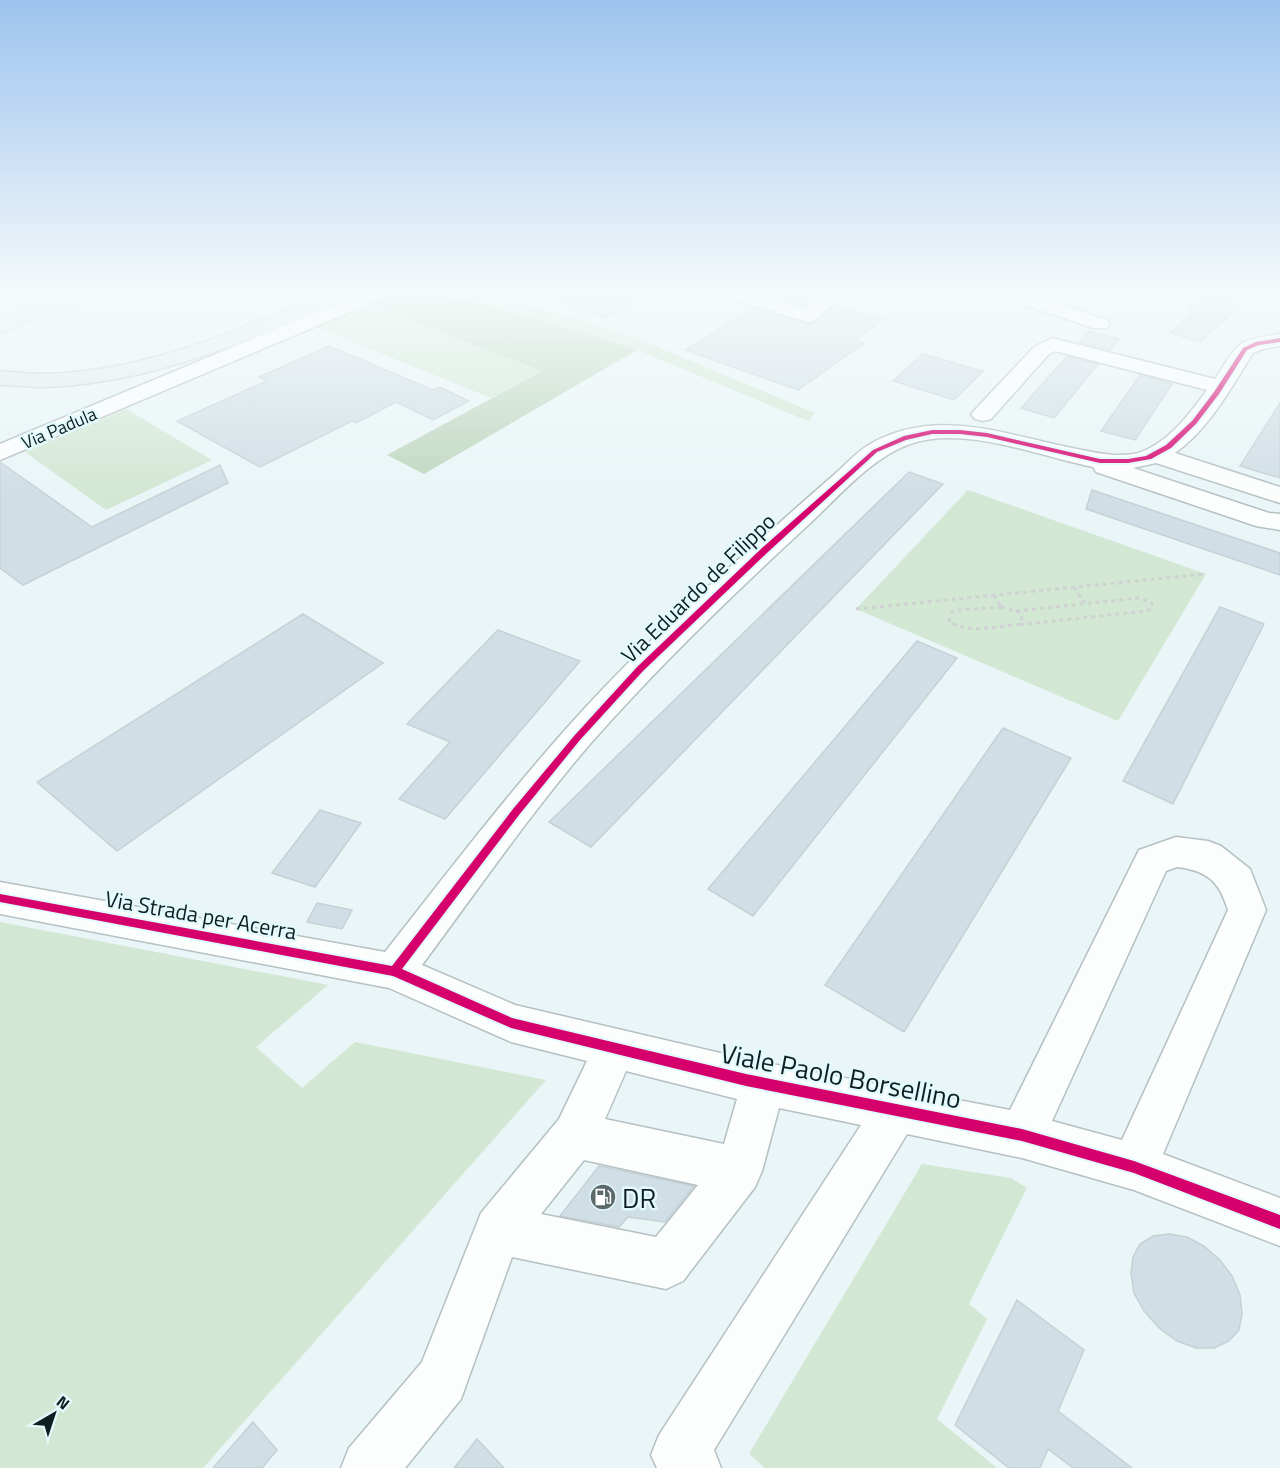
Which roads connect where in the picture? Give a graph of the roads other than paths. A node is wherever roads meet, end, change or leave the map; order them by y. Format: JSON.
{"nodes":[{"id":1,"x":143,"y":360,"type":"edge"},
{"id":2,"x":162,"y":360,"type":"edge"},
{"id":3,"x":221,"y":360,"type":"edge"},
{"id":4,"x":1033,"y":360,"type":"edge"},
{"id":5,"x":1113,"y":360,"type":"edge"},
{"id":6,"x":1238,"y":360,"type":"edge"},
{"id":7,"x":0,"y":367,"type":"edge"},
{"id":8,"x":0,"y":378,"type":"edge"},
{"id":9,"x":1220,"y":387,"type":"junction"},
{"id":10,"x":983,"y":414,"type":"dead end"},
{"id":11,"x":0,"y":453,"type":"edge"},
{"id":12,"x":1078,"y":458,"type":"junction"},
{"id":13,"x":1144,"y":458,"type":"junction"},
{"id":14,"x":1280,"y":495,"type":"edge"},
{"id":15,"x":1280,"y":522,"type":"edge"},
{"id":16,"x":0,"y":898,"type":"edge"},
{"id":17,"x":394,"y":971,"type":"junction"},
{"id":18,"x":614,"y":1050,"type":"junction"},
{"id":19,"x":764,"y":1083,"type":"junction"},
{"id":20,"x":897,"y":1109,"type":"junction"},
{"id":21,"x":575,"y":1135,"type":"junction"},
{"id":22,"x":1022,"y":1135,"type":"junction"},
{"id":23,"x":1134,"y":1167,"type":"junction"},
{"id":24,"x":739,"y":1171,"type":"junction"},
{"id":25,"x":1280,"y":1222,"type":"edge"},
{"id":26,"x":498,"y":1230,"type":"junction"},
{"id":27,"x":369,"y":1468,"type":"edge"},
{"id":28,"x":693,"y":1468,"type":"edge"}],
"edges":[{"from":1,"to":7,"type":"main road"},
{"from":2,"to":8,"type":"main road"},
{"from":3,"to":11,"type":"street","name":"Via Padula"},
{"from":4,"to":10,"type":"street"},
{"from":5,"to":9,"type":"street"},
{"from":6,"to":9,"type":"street"},
{"from":9,"to":13,"type":"street"},
{"from":12,"to":13,"type":"street","name":"Via Eduardo de Filippo"},
{"from":12,"to":15,"type":"street"},
{"from":12,"to":17,"type":"street","name":"Via Eduardo de Filippo"},
{"from":13,"to":14,"type":"street","name":"Via Eduardo de Filippo"},
{"from":16,"to":17,"type":"street","name":"Via Strada per Acerra"},
{"from":17,"to":18,"type":"street","name":"Viale Paolo Borsellino"},
{"from":18,"to":19,"type":"street","name":"Viale Paolo Borsellino"},
{"from":18,"to":21,"type":"street"},
{"from":19,"to":20,"type":"street","name":"Viale Paolo Borsellino"},
{"from":19,"to":24,"type":"street"},
{"from":20,"to":22,"type":"street","name":"Viale Paolo Borsellino"},
{"from":20,"to":28,"type":"street"},
{"from":21,"to":24,"type":"street"},
{"from":21,"to":26,"type":"street"},
{"from":22,"to":23,"type":"street","name":"Viale Paolo Borsellino"},
{"from":22,"to":23,"type":"street"},
{"from":23,"to":25,"type":"street","name":"Viale Paolo Borsellino"},
{"from":24,"to":26,"type":"street"},
{"from":26,"to":27,"type":"street"}]}
